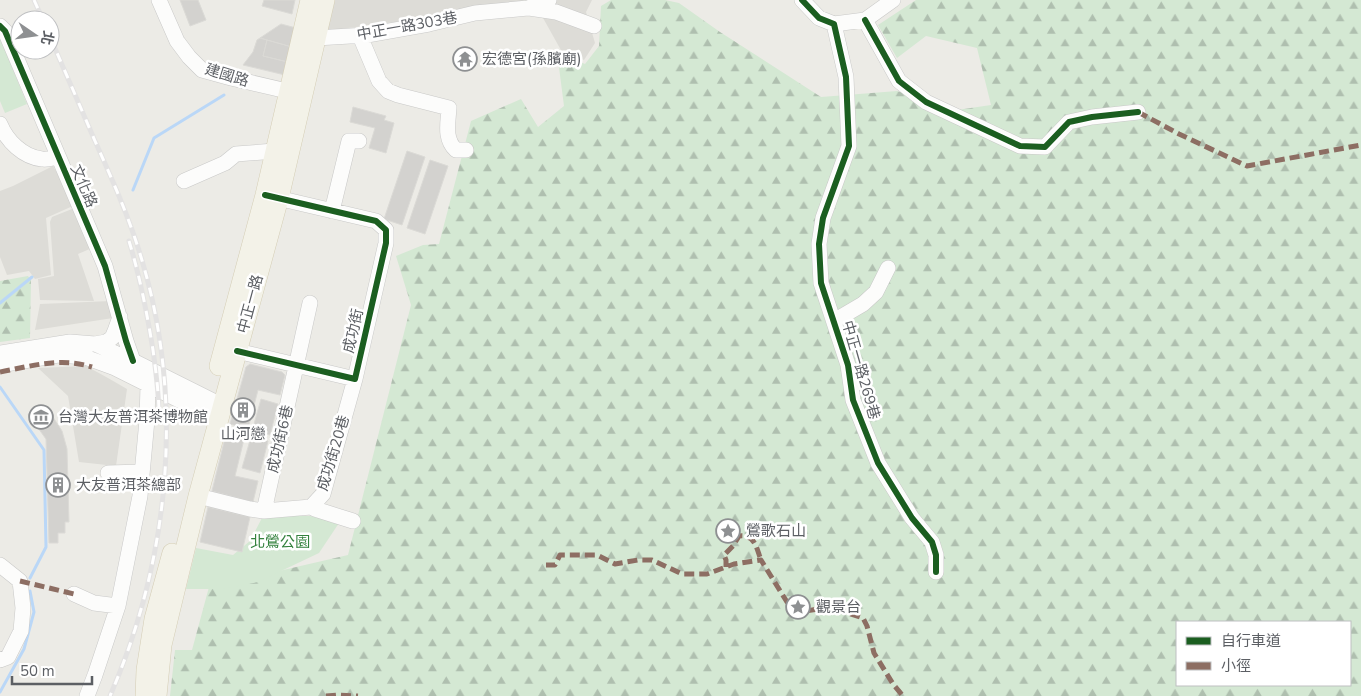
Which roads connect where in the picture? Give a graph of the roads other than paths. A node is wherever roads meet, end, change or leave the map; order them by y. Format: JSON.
{"nodes":[{"id":1,"x":159,"y":0,"type":"edge"},
{"id":2,"x":310,"y":0,"type":"edge"},
{"id":3,"x":325,"y":0,"type":"edge"},
{"id":4,"x":549,"y":0,"type":"edge"},
{"id":5,"x":802,"y":0,"type":"edge"},
{"id":6,"x":893,"y":0,"type":"edge"},
{"id":7,"x":528,"y":8,"type":"junction"},
{"id":8,"x":865,"y":20,"type":"junction"},
{"id":9,"x":834,"y":24,"type":"junction"},
{"id":10,"x":0,"y":26,"type":"edge"},
{"id":11,"x":594,"y":26,"type":"dead end"},
{"id":12,"x":360,"y":36,"type":"junction"},
{"id":13,"x":316,"y":38,"type":"junction"},
{"id":14,"x":296,"y":94,"type":"junction"},
{"id":15,"x":1138,"y":112,"type":"dead end"},
{"id":16,"x":0,"y":124,"type":"edge"},
{"id":17,"x":359,"y":142,"type":"dead end"},
{"id":18,"x":466,"y":150,"type":"dead end"},
{"id":19,"x":275,"y":152,"type":"junction"},
{"id":20,"x":58,"y":157,"type":"junction"},
{"id":21,"x":184,"y":181,"type":"dead end"},
{"id":22,"x":272,"y":196,"type":"junction"},
{"id":23,"x":332,"y":211,"type":"junction"},
{"id":24,"x":888,"y":268,"type":"dead end"},
{"id":25,"x":310,"y":303,"type":"dead end"},
{"id":26,"x":120,"y":317,"type":"junction"},
{"id":27,"x":834,"y":321,"type":"junction"},
{"id":28,"x":95,"y":344,"type":"junction"},
{"id":29,"x":237,"y":351,"type":"junction"},
{"id":30,"x":0,"y":352,"type":"edge"},
{"id":31,"x":133,"y":361,"type":"junction"},
{"id":32,"x":0,"y":365,"type":"edge"},
{"id":33,"x":297,"y":366,"type":"junction"},
{"id":34,"x":354,"y":379,"type":"junction"},
{"id":35,"x":148,"y":385,"type":"junction"},
{"id":36,"x":213,"y":408,"type":"junction"},
{"id":37,"x":142,"y":472,"type":"junction"},
{"id":38,"x":108,"y":473,"type":"dead end"},
{"id":39,"x":198,"y":496,"type":"junction"},
{"id":40,"x":311,"y":507,"type":"junction"},
{"id":41,"x":264,"y":511,"type":"junction"},
{"id":42,"x":353,"y":521,"type":"dead end"},
{"id":43,"x":0,"y":565,"type":"edge"},
{"id":44,"x":936,"y":572,"type":"dead end"},
{"id":45,"x":74,"y":594,"type":"dead end"},
{"id":46,"x":118,"y":606,"type":"junction"},
{"id":47,"x":4,"y":659,"type":"edge"},
{"id":48,"x":0,"y":673,"type":"edge"},
{"id":49,"x":86,"y":696,"type":"edge"},
{"id":50,"x":145,"y":696,"type":"edge"},
{"id":51,"x":157,"y":696,"type":"edge"}],
"edges":[{"from":1,"to":14,"type":"street","name":"建國路"},
{"from":2,"to":14,"type":"main road","name":"中正一路"},
{"from":3,"to":13,"type":"main road","name":"中正一路"},
{"from":4,"to":7,"type":"street","name":"中正一路303巷"},
{"from":5,"to":9,"type":"street"},
{"from":6,"to":8,"type":"street"},
{"from":7,"to":11,"type":"street","name":"中正一路303巷"},
{"from":7,"to":12,"type":"street","name":"中正一路303巷"},
{"from":8,"to":9,"type":"street"},
{"from":8,"to":15,"type":"street"},
{"from":9,"to":27,"type":"street","name":"中正一路269巷"},
{"from":10,"to":20,"type":"street","name":"文化路"},
{"from":12,"to":13,"type":"street","name":"中正一路303巷"},
{"from":12,"to":18,"type":"street"},
{"from":13,"to":14,"type":"main road","name":"中正一路"},
{"from":14,"to":19,"type":"main road","name":"中正一路"},
{"from":14,"to":22,"type":"main road","name":"中正一路"},
{"from":16,"to":20,"type":"street"},
{"from":17,"to":23,"type":"street"},
{"from":19,"to":21,"type":"street"},
{"from":19,"to":22,"type":"main road","name":"中正一路"},
{"from":20,"to":26,"type":"street","name":"文化路"},
{"from":22,"to":23,"type":"street"},
{"from":22,"to":29,"type":"main road","name":"中正一路"},
{"from":22,"to":36,"type":"main road","name":"中正一路"},
{"from":23,"to":34,"type":"street","name":"成功街"},
{"from":24,"to":27,"type":"street"},
{"from":25,"to":33,"type":"street","name":"成功街6巷"},
{"from":26,"to":28,"type":"street"},
{"from":26,"to":31,"type":"street","name":"文化路"},
{"from":27,"to":44,"type":"street","name":"中正一路269巷"},
{"from":28,"to":30,"type":"street"},
{"from":28,"to":31,"type":"street"},
{"from":29,"to":33,"type":"street"},
{"from":29,"to":36,"type":"main road","name":"中正一路"},
{"from":31,"to":36,"type":"street"},
{"from":32,"to":35,"type":"street"},
{"from":33,"to":34,"type":"street"},
{"from":33,"to":41,"type":"street","name":"成功街6巷"},
{"from":34,"to":40,"type":"street","name":"成功街20巷"},
{"from":35,"to":36,"type":"street"},
{"from":35,"to":37,"type":"street"},
{"from":36,"to":39,"type":"main road","name":"中正一路"},
{"from":36,"to":50,"type":"main road","name":"中正一路"},
{"from":37,"to":38,"type":"street"},
{"from":37,"to":46,"type":"street"},
{"from":39,"to":41,"type":"street","name":"成功街20巷"},
{"from":39,"to":51,"type":"main road","name":"中正一路"},
{"from":40,"to":41,"type":"street","name":"成功街20巷"},
{"from":40,"to":42,"type":"street"},
{"from":43,"to":47,"type":"street"},
{"from":45,"to":46,"type":"street"},
{"from":46,"to":49,"type":"street"},
{"from":47,"to":48,"type":"street"}]}
